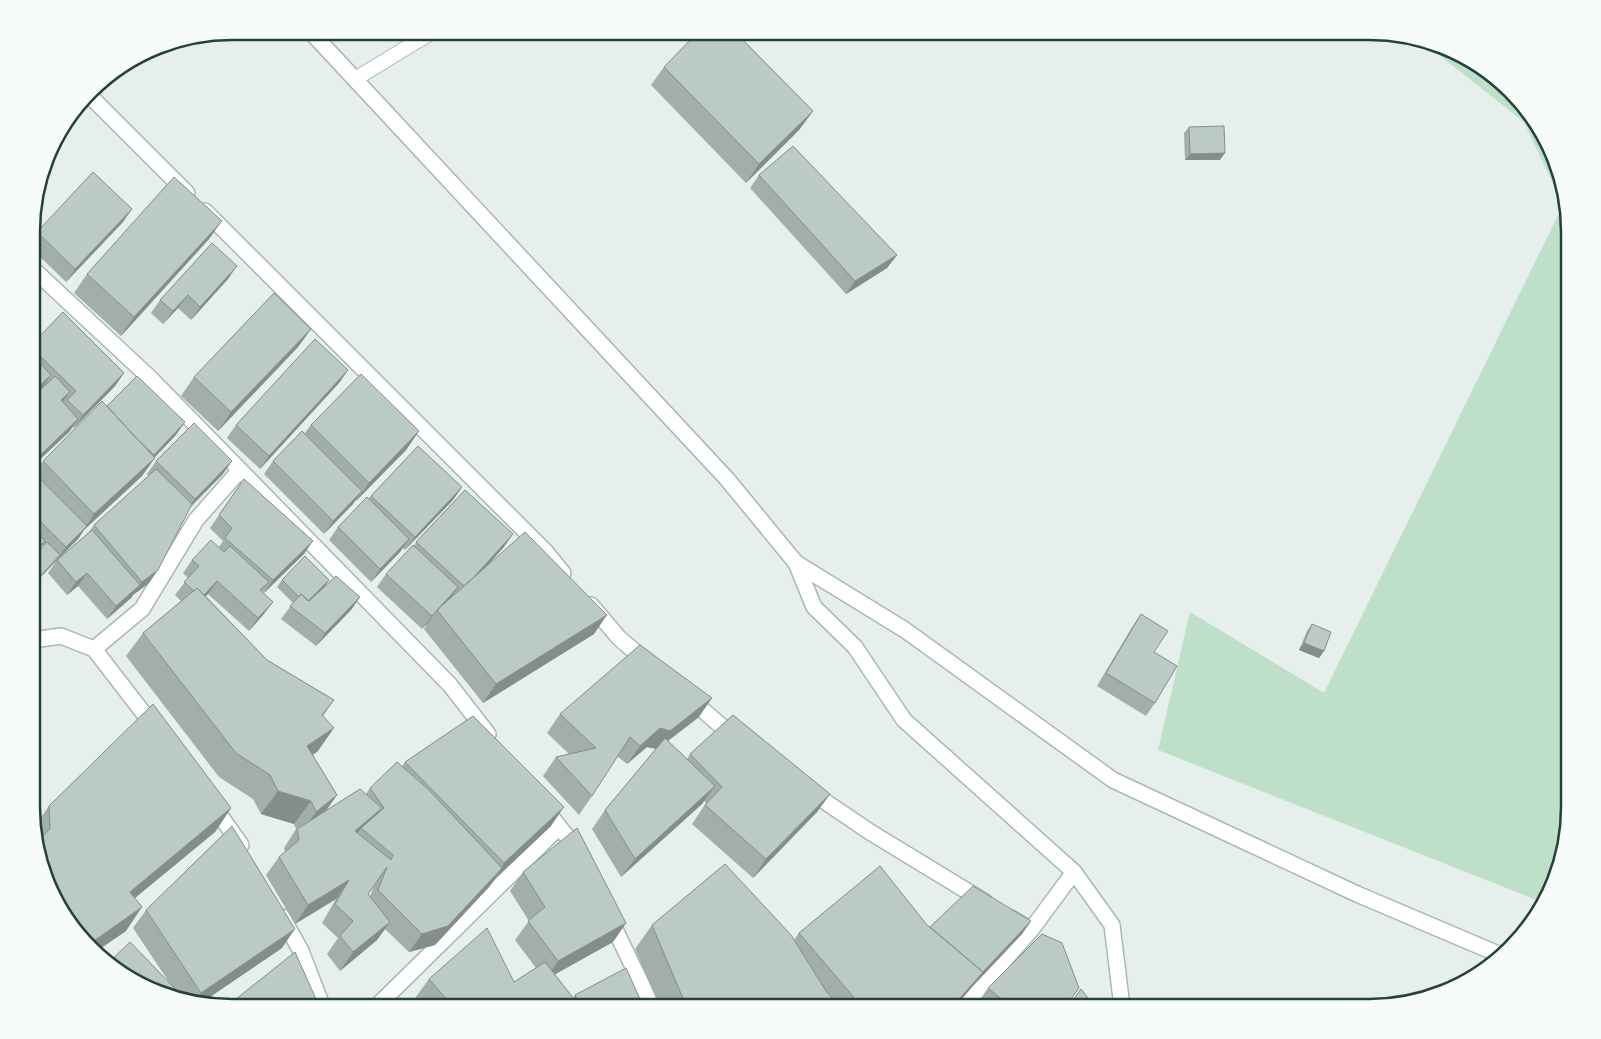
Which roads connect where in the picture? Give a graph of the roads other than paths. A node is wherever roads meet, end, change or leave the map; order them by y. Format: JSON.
{"nodes":[{"id":1,"x":318,"y":40,"type":"edge"},
{"id":2,"x":419,"y":40,"type":"edge"},
{"id":3,"x":355,"y":79,"type":"junction"},
{"id":4,"x":93,"y":99,"type":"edge"},
{"id":5,"x":40,"y":276,"type":"edge"},
{"id":6,"x":240,"y":470,"type":"junction"},
{"id":7,"x":796,"y":563,"type":"junction"},
{"id":8,"x":570,"y":580,"type":"edge"},
{"id":9,"x":582,"y":594,"type":"edge"},
{"id":10,"x":40,"y":639,"type":"edge"},
{"id":11,"x":94,"y":649,"type":"junction"},
{"id":12,"x":657,"y":670,"type":"edge"},
{"id":13,"x":679,"y":690,"type":"edge"},
{"id":14,"x":161,"y":736,"type":"edge"},
{"id":15,"x":498,"y":748,"type":"edge"},
{"id":16,"x":747,"y":749,"type":"edge"},
{"id":17,"x":796,"y":782,"type":"edge"},
{"id":18,"x":202,"y":791,"type":"edge"},
{"id":19,"x":535,"y":796,"type":"edge"},
{"id":20,"x":559,"y":827,"type":"junction"},
{"id":21,"x":246,"y":854,"type":"edge"},
{"id":22,"x":584,"y":865,"type":"edge"},
{"id":23,"x":1074,"y":872,"type":"junction"},
{"id":24,"x":601,"y":901,"type":"edge"},
{"id":25,"x":274,"y":902,"type":"edge"},
{"id":26,"x":1031,"y":930,"type":"junction"},
{"id":27,"x":1494,"y":952,"type":"edge"},
{"id":28,"x":319,"y":999,"type":"edge"},
{"id":29,"x":383,"y":999,"type":"edge"},
{"id":30,"x":649,"y":999,"type":"edge"},
{"id":31,"x":971,"y":999,"type":"edge"},
{"id":32,"x":1121,"y":999,"type":"edge"}],
"edges":[{"from":1,"to":3,"type":"street"},
{"from":2,"to":3,"type":"lane"},
{"from":3,"to":7,"type":"street"},
{"from":4,"to":8,"type":"street"},
{"from":5,"to":6,"type":"street"},
{"from":6,"to":11,"type":"street"},
{"from":6,"to":15,"type":"street"},
{"from":7,"to":23,"type":"street"},
{"from":7,"to":27,"type":"street"},
{"from":9,"to":12,"type":"street"},
{"from":10,"to":11,"type":"street"},
{"from":11,"to":14,"type":"street"},
{"from":13,"to":16,"type":"street"},
{"from":17,"to":26,"type":"street"},
{"from":18,"to":21,"type":"street"},
{"from":19,"to":20,"type":"street"},
{"from":20,"to":22,"type":"street"},
{"from":20,"to":29,"type":"street"},
{"from":23,"to":26,"type":"street"},
{"from":23,"to":32,"type":"street"},
{"from":24,"to":30,"type":"street"},
{"from":25,"to":28,"type":"street"},
{"from":26,"to":31,"type":"street"}]}
